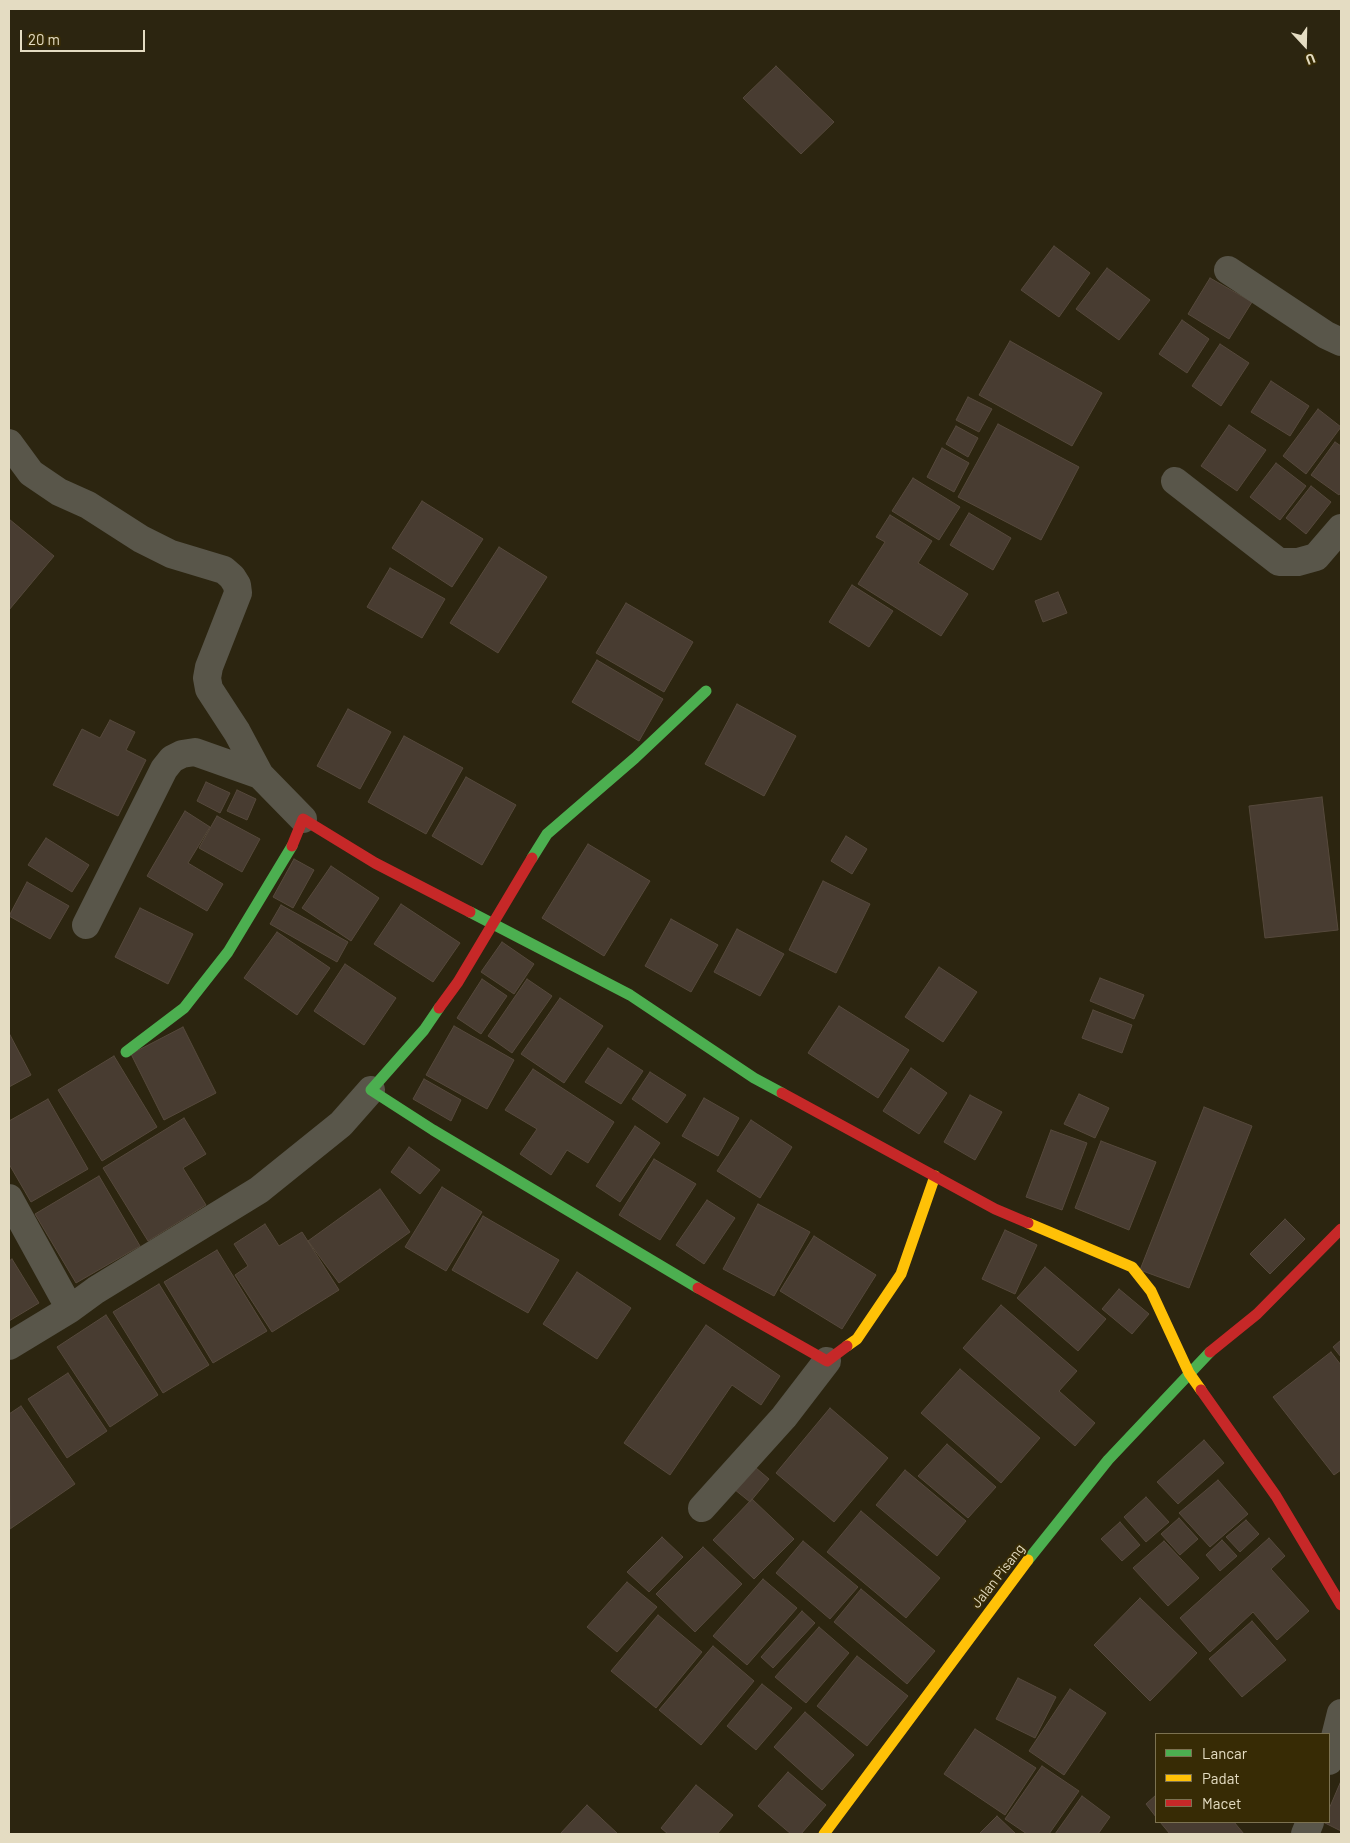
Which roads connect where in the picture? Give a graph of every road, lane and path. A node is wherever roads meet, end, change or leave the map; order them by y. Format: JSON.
{"nodes":[{"id":1,"x":1228,"y":270,"type":"dead end"},
{"id":2,"x":1341,"y":342,"type":"edge"},
{"id":3,"x":9,"y":443,"type":"edge"},
{"id":4,"x":1175,"y":481,"type":"dead end"},
{"id":5,"x":1341,"y":528,"type":"edge"},
{"id":6,"x":706,"y":691,"type":"dead end"},
{"id":7,"x":260,"y":775,"type":"junction"},
{"id":8,"x":303,"y":819,"type":"junction"},
{"id":9,"x":492,"y":923,"type":"junction"},
{"id":10,"x":86,"y":925,"type":"dead end"},
{"id":11,"x":126,"y":1052,"type":"dead end"},
{"id":12,"x":371,"y":1090,"type":"junction"},
{"id":13,"x":935,"y":1176,"type":"junction"},
{"id":14,"x":9,"y":1198,"type":"edge"},
{"id":15,"x":1341,"y":1229,"type":"edge"},
{"id":16,"x":70,"y":1309,"type":"junction"},
{"id":17,"x":9,"y":1346,"type":"edge"},
{"id":18,"x":827,"y":1361,"type":"junction"},
{"id":19,"x":1189,"y":1373,"type":"junction"},
{"id":20,"x":702,"y":1508,"type":"dead end"},
{"id":21,"x":1341,"y":1605,"type":"edge"},
{"id":22,"x":1341,"y":1713,"type":"edge"},
{"id":23,"x":1330,"y":1757,"type":"edge"},
{"id":24,"x":824,"y":1834,"type":"edge"}],
"edges":[{"from":1,"to":2,"type":"street"},
{"from":3,"to":7,"type":"street"},
{"from":4,"to":5,"type":"street"},
{"from":6,"to":9,"type":"street"},
{"from":7,"to":8,"type":"street"},
{"from":7,"to":10,"type":"street"},
{"from":8,"to":9,"type":"street"},
{"from":8,"to":11,"type":"street"},
{"from":9,"to":12,"type":"street"},
{"from":9,"to":13,"type":"street"},
{"from":12,"to":16,"type":"street"},
{"from":12,"to":18,"type":"street"},
{"from":13,"to":18,"type":"street"},
{"from":13,"to":19,"type":"street"},
{"from":14,"to":16,"type":"street"},
{"from":15,"to":19,"type":"street","name":"Jalan Pisang"},
{"from":16,"to":17,"type":"street"},
{"from":18,"to":20,"type":"street"},
{"from":19,"to":21,"type":"street"},
{"from":19,"to":24,"type":"street","name":"Jalan Pisang"},
{"from":22,"to":23,"type":"street"}]}
